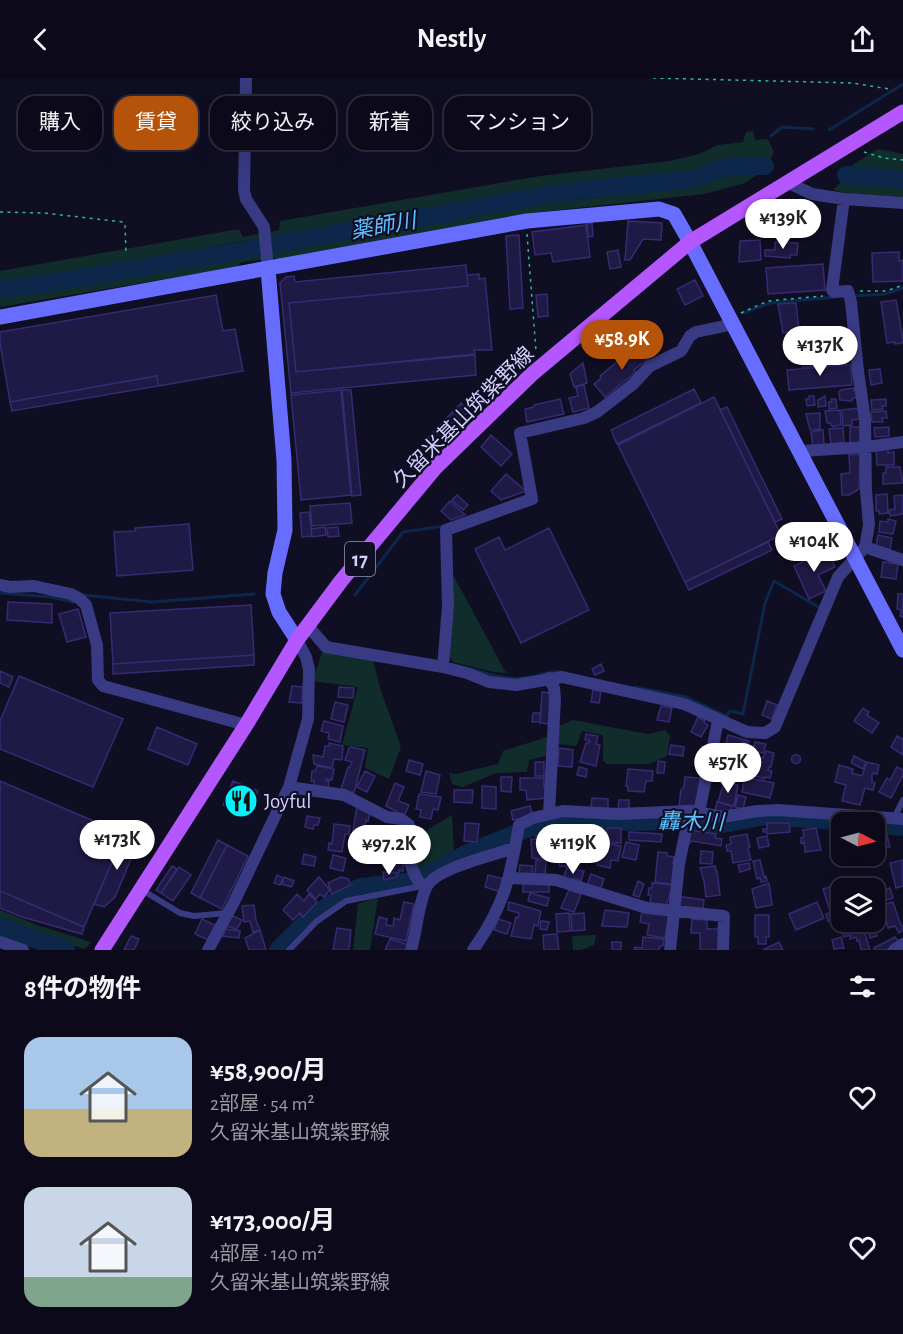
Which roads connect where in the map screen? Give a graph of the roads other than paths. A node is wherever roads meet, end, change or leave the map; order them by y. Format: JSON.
{"nodes":[{"id":1,"x":246,"y":78,"type":"edge"},
{"id":2,"x":903,"y":112,"type":"edge"},
{"id":3,"x":787,"y":182,"type":"junction"},
{"id":4,"x":844,"y":199,"type":"junction"},
{"id":5,"x":903,"y":203,"type":"edge"},
{"id":6,"x":690,"y":242,"type":"junction"},
{"id":7,"x":268,"y":269,"type":"junction"},
{"id":8,"x":0,"y":317,"type":"edge"},
{"id":9,"x":734,"y":324,"type":"junction"},
{"id":10,"x":903,"y":442,"type":"edge"},
{"id":11,"x":866,"y":447,"type":"junction"},
{"id":12,"x":801,"y":451,"type":"junction"},
{"id":13,"x":860,"y":554,"type":"junction"},
{"id":14,"x":903,"y":560,"type":"edge"},
{"id":15,"x":0,"y":585,"type":"edge"},
{"id":16,"x":308,"y":626,"type":"junction"},
{"id":17,"x":297,"y":640,"type":"junction"},
{"id":18,"x":903,"y":650,"type":"edge"},
{"id":19,"x":443,"y":667,"type":"junction"},
{"id":20,"x":549,"y":678,"type":"junction"},
{"id":21,"x":718,"y":721,"type":"junction"},
{"id":22,"x":246,"y":725,"type":"junction"},
{"id":23,"x":289,"y":787,"type":"junction"},
{"id":24,"x":903,"y":800,"type":"edge"},
{"id":25,"x":694,"y":812,"type":"junction"},
{"id":26,"x":549,"y":814,"type":"junction"},
{"id":27,"x":898,"y":819,"type":"edge"},
{"id":28,"x":514,"y":847,"type":"junction"},
{"id":29,"x":510,"y":878,"type":"junction"},
{"id":30,"x":423,"y":885,"type":"junction"},
{"id":31,"x":141,"y":889,"type":"junction"},
{"id":32,"x":673,"y":910,"type":"junction"},
{"id":33,"x":228,"y":913,"type":"junction"},
{"id":34,"x":0,"y":942,"type":"edge"},
{"id":35,"x":903,"y":944,"type":"edge"},
{"id":36,"x":105,"y":946,"type":"edge"},
{"id":37,"x":23,"y":950,"type":"edge"},
{"id":38,"x":208,"y":950,"type":"edge"},
{"id":39,"x":288,"y":950,"type":"edge"},
{"id":40,"x":411,"y":950,"type":"edge"},
{"id":41,"x":473,"y":950,"type":"edge"},
{"id":42,"x":670,"y":950,"type":"edge"},
{"id":43,"x":723,"y":950,"type":"edge"},
{"id":44,"x":894,"y":950,"type":"edge"}],
"edges":[{"from":1,"to":7,"type":"street"},
{"from":2,"to":3,"type":"main road","name":"久留米基山筑紫野線","number":"17"},
{"from":3,"to":4,"type":"street"},
{"from":3,"to":6,"type":"main road","name":"久留米基山筑紫野線","number":"17"},
{"from":4,"to":5,"type":"street"},
{"from":4,"to":11,"type":"street"},
{"from":6,"to":7,"type":"street"},
{"from":6,"to":9,"type":"street"},
{"from":6,"to":16,"type":"main road","name":"久留米基山筑紫野線","number":"17"},
{"from":7,"to":8,"type":"street"},
{"from":7,"to":17,"type":"street"},
{"from":9,"to":12,"type":"street"},
{"from":9,"to":19,"type":"street"},
{"from":10,"to":11,"type":"street"},
{"from":11,"to":12,"type":"street"},
{"from":11,"to":13,"type":"street"},
{"from":12,"to":13,"type":"street"},
{"from":13,"to":14,"type":"street"},
{"from":13,"to":18,"type":"street"},
{"from":13,"to":21,"type":"street"},
{"from":15,"to":22,"type":"street"},
{"from":16,"to":17,"type":"main road","name":"久留米基山筑紫野線","number":"17"},
{"from":16,"to":19,"type":"street"},
{"from":17,"to":22,"type":"main road","name":"久留米基山筑紫野線","number":"17"},
{"from":17,"to":23,"type":"street"},
{"from":19,"to":20,"type":"street"},
{"from":20,"to":21,"type":"street"},
{"from":20,"to":26,"type":"street"},
{"from":21,"to":25,"type":"street"},
{"from":22,"to":31,"type":"main road","name":"久留米基山筑紫野線","number":"17"},
{"from":23,"to":30,"type":"street"},
{"from":23,"to":33,"type":"street"},
{"from":24,"to":27,"type":"lane"},
{"from":25,"to":26,"type":"street"},
{"from":25,"to":27,"type":"street"},
{"from":25,"to":32,"type":"street"},
{"from":26,"to":28,"type":"street"},
{"from":28,"to":29,"type":"street"},
{"from":28,"to":30,"type":"street"},
{"from":29,"to":32,"type":"street"},
{"from":29,"to":41,"type":"street"},
{"from":30,"to":39,"type":"lane"},
{"from":30,"to":40,"type":"street"},
{"from":31,"to":33,"type":"lane"},
{"from":31,"to":36,"type":"main road","name":"久留米基山筑紫野線","number":"17"},
{"from":32,"to":42,"type":"street"},
{"from":32,"to":43,"type":"street"},
{"from":33,"to":38,"type":"street"},
{"from":34,"to":37,"type":"street"},
{"from":35,"to":44,"type":"street"}]}
